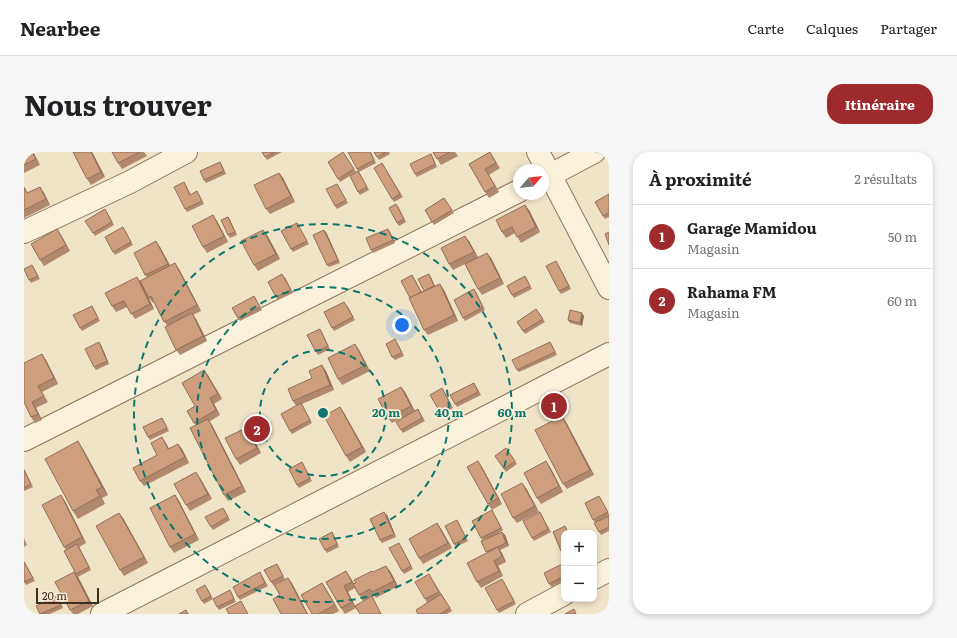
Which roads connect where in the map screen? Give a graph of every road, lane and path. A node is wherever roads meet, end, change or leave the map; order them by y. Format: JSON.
{"nodes":[{"id":1,"x":186,"y":152,"type":"edge"},
{"id":2,"x":538,"y":152,"type":"edge"},
{"id":3,"x":594,"y":152,"type":"edge"},
{"id":4,"x":542,"y":164,"type":"edge"},
{"id":5,"x":549,"y":175,"type":"edge"},
{"id":6,"x":549,"y":182,"type":"edge"},
{"id":7,"x":513,"y":194,"type":"edge"},
{"id":8,"x":24,"y":232,"type":"edge"},
{"id":9,"x":609,"y":288,"type":"edge"},
{"id":10,"x":609,"y":354,"type":"edge"},
{"id":11,"x":24,"y":440,"type":"edge"},
{"id":12,"x":609,"y":570,"type":"edge"},
{"id":13,"x":597,"y":576,"type":"edge"},
{"id":14,"x":561,"y":596,"type":"edge"},
{"id":15,"x":102,"y":614,"type":"edge"},
{"id":16,"x":527,"y":614,"type":"edge"}],
"edges":[{"from":1,"to":8,"type":"street"},
{"from":2,"to":4,"type":"street"},
{"from":3,"to":5,"type":"street"},
{"from":6,"to":9,"type":"street"},
{"from":7,"to":11,"type":"street"},
{"from":10,"to":15,"type":"street"},
{"from":12,"to":13,"type":"street"},
{"from":14,"to":16,"type":"street"}]}
